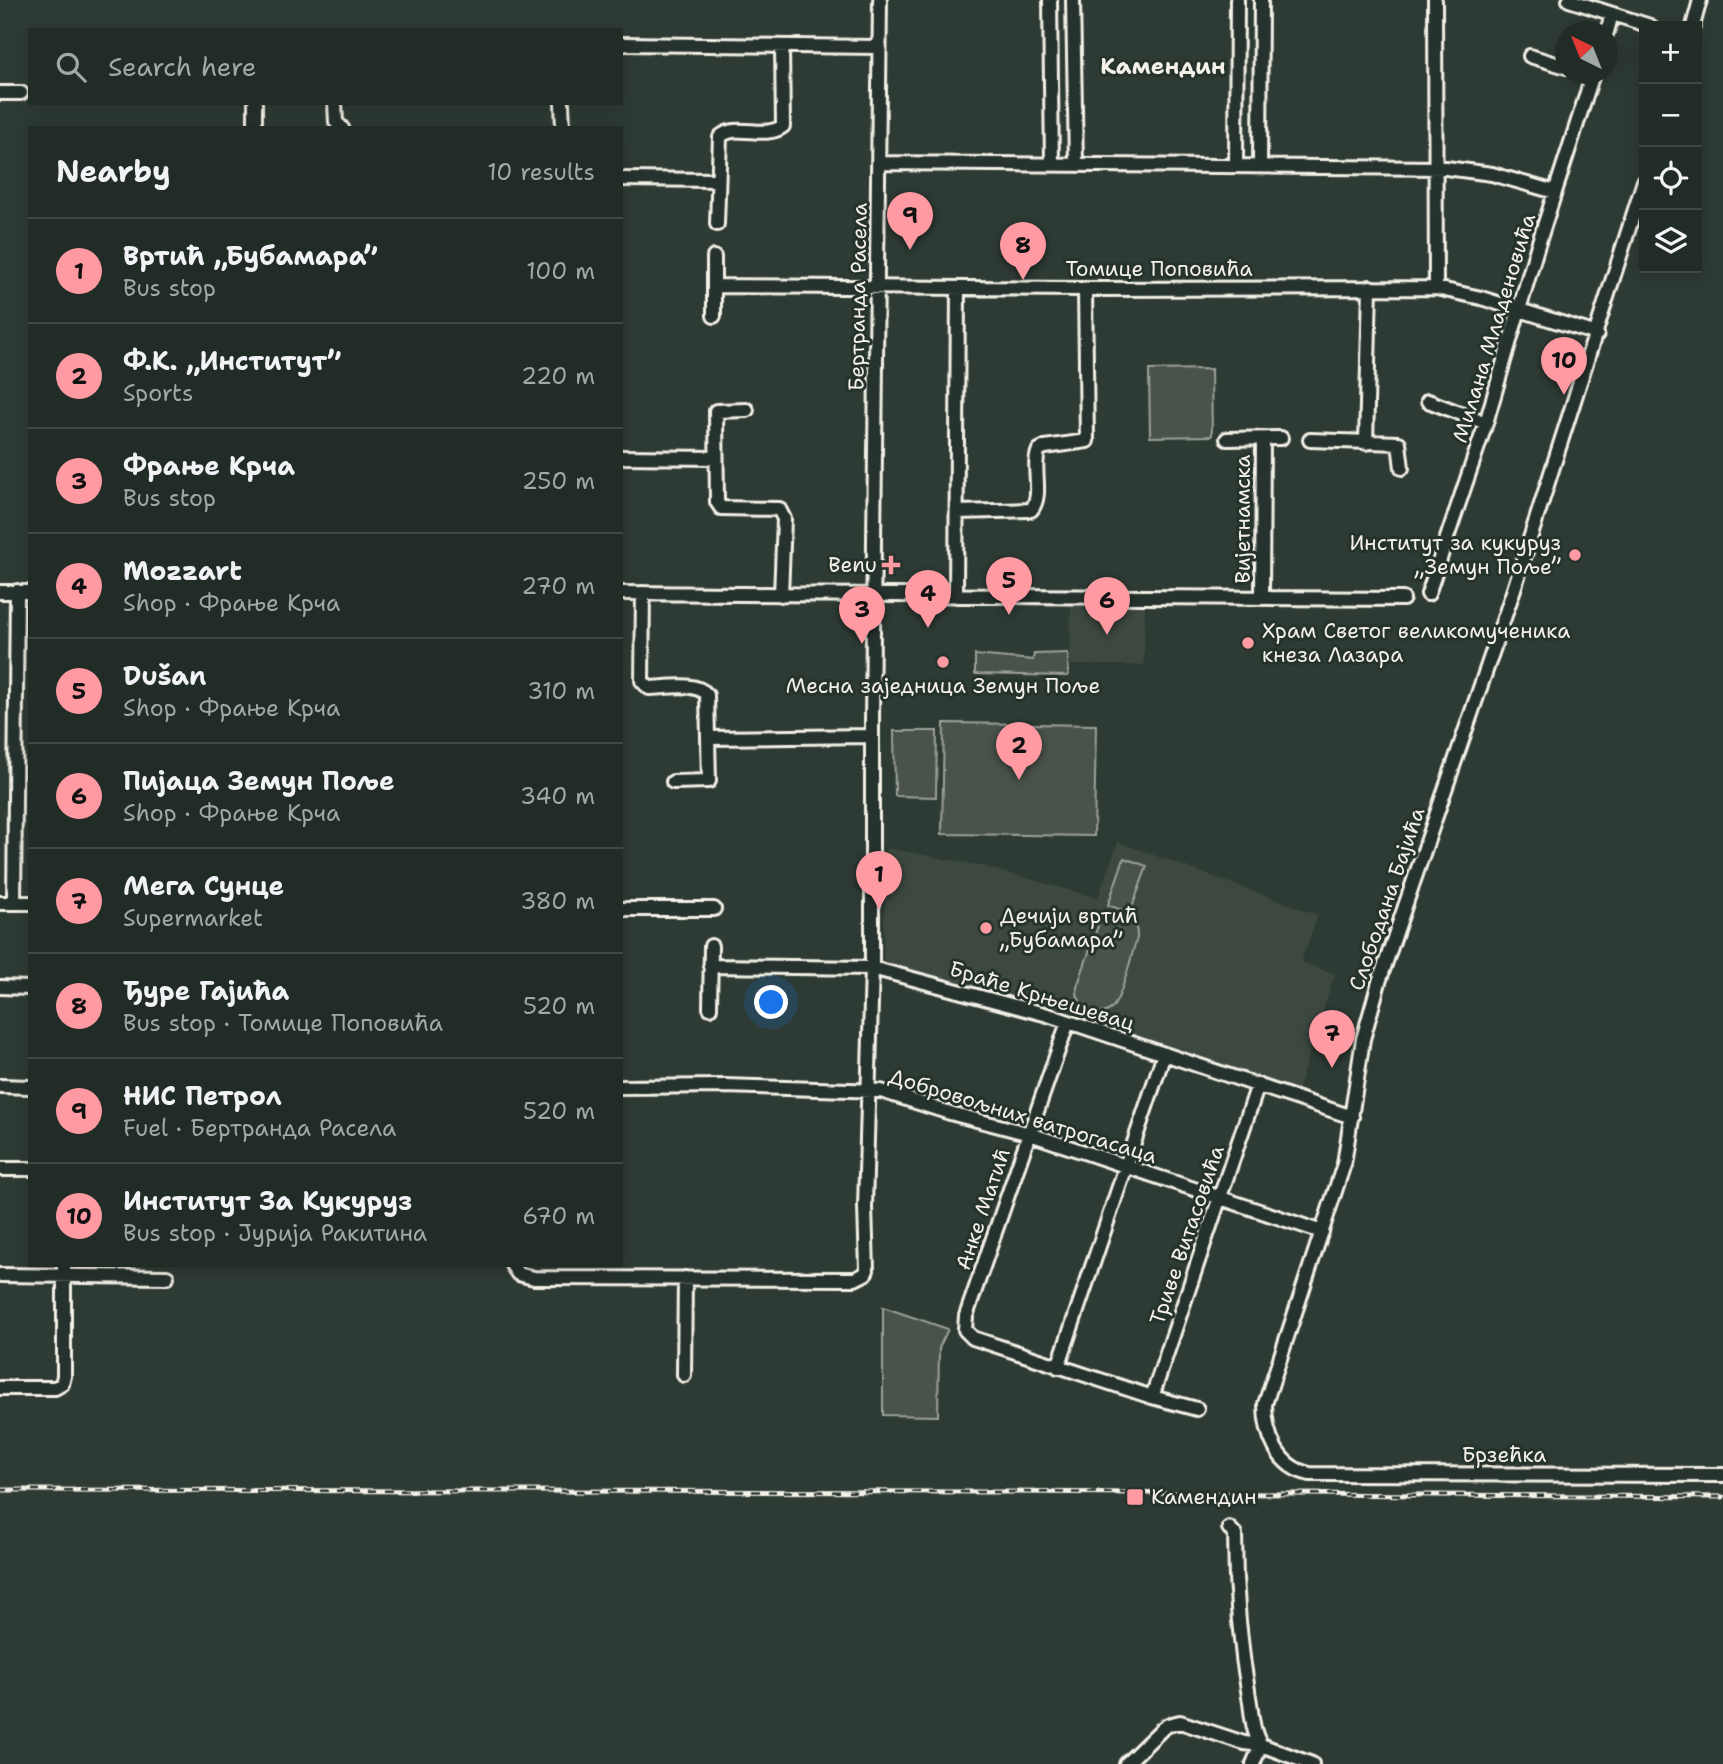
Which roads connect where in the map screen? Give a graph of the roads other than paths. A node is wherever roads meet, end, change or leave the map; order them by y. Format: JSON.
{"nodes":[{"id":1,"x":880,"y":0,"type":"edge"},
{"id":2,"x":1050,"y":0,"type":"edge"},
{"id":3,"x":1073,"y":0,"type":"edge"},
{"id":4,"x":1237,"y":0,"type":"edge"},
{"id":5,"x":1261,"y":0,"type":"edge"},
{"id":6,"x":1435,"y":0,"type":"edge"},
{"id":7,"x":1569,"y":0,"type":"edge"},
{"id":8,"x":1700,"y":0,"type":"edge"},
{"id":9,"x":1612,"y":15,"type":"junction"},
{"id":10,"x":1610,"y":21,"type":"edge"},
{"id":11,"x":1694,"y":21,"type":"edge"},
{"id":12,"x":1639,"y":23,"type":"edge"},
{"id":13,"x":623,"y":44,"type":"edge"},
{"id":14,"x":782,"y":46,"type":"junction"},
{"id":15,"x":878,"y":47,"type":"junction"},
{"id":16,"x":1530,"y":56,"type":"dead end"},
{"id":17,"x":1555,"y":64,"type":"edge"},
{"id":18,"x":1588,"y":84,"type":"edge"},
{"id":19,"x":0,"y":93,"type":"edge"},
{"id":20,"x":21,"y":93,"type":"dead end"},
{"id":21,"x":256,"y":105,"type":"edge"},
{"id":22,"x":335,"y":105,"type":"edge"},
{"id":23,"x":562,"y":105,"type":"edge"},
{"id":24,"x":256,"y":126,"type":"edge"},
{"id":25,"x":340,"y":126,"type":"edge"},
{"id":26,"x":562,"y":126,"type":"edge"},
{"id":27,"x":878,"y":163,"type":"junction"},
{"id":28,"x":1052,"y":163,"type":"junction"},
{"id":29,"x":1076,"y":164,"type":"junction"},
{"id":30,"x":1236,"y":165,"type":"junction"},
{"id":31,"x":1261,"y":165,"type":"junction"},
{"id":32,"x":1435,"y":168,"type":"junction"},
{"id":33,"x":623,"y":179,"type":"edge"},
{"id":34,"x":717,"y":180,"type":"junction"},
{"id":35,"x":1555,"y":192,"type":"junction"},
{"id":36,"x":1639,"y":197,"type":"edge"},
{"id":37,"x":716,"y":224,"type":"dead end"},
{"id":38,"x":714,"y":257,"type":"dead end"},
{"id":39,"x":714,"y":286,"type":"junction"},
{"id":40,"x":877,"y":286,"type":"junction"},
{"id":41,"x":1370,"y":287,"type":"junction"},
{"id":42,"x":1436,"y":288,"type":"junction"},
{"id":43,"x":958,"y":289,"type":"junction"},
{"id":44,"x":1085,"y":289,"type":"junction"},
{"id":45,"x":1520,"y":310,"type":"junction"},
{"id":46,"x":714,"y":316,"type":"dead end"},
{"id":47,"x":1597,"y":334,"type":"junction"},
{"id":48,"x":1428,"y":401,"type":"dead end"},
{"id":49,"x":747,"y":410,"type":"dead end"},
{"id":50,"x":1486,"y":424,"type":"junction"},
{"id":51,"x":1282,"y":438,"type":"dead end"},
{"id":52,"x":1227,"y":439,"type":"dead end"},
{"id":53,"x":1263,"y":439,"type":"junction"},
{"id":54,"x":1310,"y":440,"type":"dead end"},
{"id":55,"x":1366,"y":443,"type":"junction"},
{"id":56,"x":623,"y":457,"type":"edge"},
{"id":57,"x":716,"y":458,"type":"junction"},
{"id":58,"x":1402,"y":468,"type":"dead end"},
{"id":59,"x":957,"y":513,"type":"junction"},
{"id":60,"x":0,"y":592,"type":"edge"},
{"id":61,"x":23,"y":592,"type":"edge"},
{"id":62,"x":623,"y":593,"type":"edge"},
{"id":63,"x":643,"y":593,"type":"junction"},
{"id":64,"x":874,"y":594,"type":"junction"},
{"id":65,"x":1428,"y":594,"type":"dead end"},
{"id":66,"x":781,"y":595,"type":"junction"},
{"id":67,"x":956,"y":596,"type":"junction"},
{"id":68,"x":1262,"y":598,"type":"junction"},
{"id":69,"x":1403,"y":599,"type":"dead end"},
{"id":70,"x":23,"y":679,"type":"edge"},
{"id":71,"x":872,"y":736,"type":"junction"},
{"id":72,"x":708,"y":738,"type":"junction"},
{"id":73,"x":673,"y":782,"type":"dead end"},
{"id":74,"x":0,"y":903,"type":"edge"},
{"id":75,"x":14,"y":903,"type":"junction"},
{"id":76,"x":28,"y":903,"type":"edge"},
{"id":77,"x":623,"y":909,"type":"edge"},
{"id":78,"x":714,"y":909,"type":"dead end"},
{"id":79,"x":711,"y":946,"type":"dead end"},
{"id":80,"x":710,"y":966,"type":"junction"},
{"id":81,"x":872,"y":968,"type":"junction"},
{"id":82,"x":0,"y":987,"type":"edge"},
{"id":83,"x":28,"y":988,"type":"edge"},
{"id":84,"x":710,"y":1008,"type":"dead end"},
{"id":85,"x":1068,"y":1022,"type":"junction"},
{"id":86,"x":1164,"y":1054,"type":"junction"},
{"id":87,"x":1258,"y":1085,"type":"junction"},
{"id":88,"x":0,"y":1086,"type":"edge"},
{"id":89,"x":28,"y":1087,"type":"edge"},
{"id":90,"x":623,"y":1087,"type":"edge"},
{"id":91,"x":869,"y":1091,"type":"junction"},
{"id":92,"x":1352,"y":1117,"type":"junction"},
{"id":93,"x":1030,"y":1134,"type":"junction"},
{"id":94,"x":1126,"y":1165,"type":"junction"},
{"id":95,"x":0,"y":1169,"type":"edge"},
{"id":96,"x":28,"y":1169,"type":"edge"},
{"id":97,"x":1220,"y":1197,"type":"junction"},
{"id":98,"x":1322,"y":1232,"type":"junction"},
{"id":99,"x":513,"y":1267,"type":"edge"},
{"id":100,"x":64,"y":1270,"type":"edge"},
{"id":101,"x":0,"y":1275,"type":"edge"},
{"id":102,"x":167,"y":1277,"type":"dead end"},
{"id":103,"x":685,"y":1278,"type":"junction"},
{"id":104,"x":1058,"y":1367,"type":"junction"},
{"id":105,"x":684,"y":1375,"type":"dead end"},
{"id":106,"x":0,"y":1388,"type":"edge"},
{"id":107,"x":1152,"y":1397,"type":"junction"},
{"id":108,"x":1197,"y":1409,"type":"dead end"},
{"id":109,"x":1287,"y":1465,"type":"joint"},
{"id":110,"x":1723,"y":1475,"type":"edge"},
{"id":111,"x":1229,"y":1528,"type":"dead end"},
{"id":112,"x":1261,"y":1745,"type":"junction"},
{"id":113,"x":1126,"y":1764,"type":"edge"},
{"id":114,"x":1253,"y":1764,"type":"edge"},
{"id":115,"x":1312,"y":1764,"type":"edge"}],
"edges":[{"from":1,"to":15,"type":"street","name":"Бертранда Расела"},
{"from":2,"to":28,"type":"street"},
{"from":3,"to":29,"type":"street"},
{"from":4,"to":30,"type":"street"},
{"from":5,"to":31,"type":"street"},
{"from":6,"to":32,"type":"street"},
{"from":7,"to":9,"type":"street"},
{"from":8,"to":11,"type":"street"},
{"from":9,"to":10,"type":"street"},
{"from":9,"to":12,"type":"street"},
{"from":13,"to":14,"type":"street"},
{"from":14,"to":15,"type":"street"},
{"from":14,"to":34,"type":"street"},
{"from":15,"to":27,"type":"street","name":"Бертранда Расела"},
{"from":16,"to":17,"type":"street"},
{"from":18,"to":35,"type":"street","name":"Милана Младеновића"},
{"from":19,"to":20,"type":"street"},
{"from":21,"to":24,"type":"street"},
{"from":22,"to":25,"type":"street"},
{"from":23,"to":26,"type":"street"},
{"from":27,"to":28,"type":"street"},
{"from":27,"to":40,"type":"street","name":"Бертранда Расела"},
{"from":28,"to":29,"type":"street"},
{"from":29,"to":30,"type":"street"},
{"from":30,"to":31,"type":"street"},
{"from":31,"to":32,"type":"street"},
{"from":32,"to":35,"type":"street"},
{"from":32,"to":42,"type":"street"},
{"from":33,"to":34,"type":"street"},
{"from":34,"to":37,"type":"street"},
{"from":35,"to":45,"type":"street","name":"Милана Младеновића"},
{"from":36,"to":47,"type":"street","name":"Слободана Бајића"},
{"from":38,"to":39,"type":"street"},
{"from":39,"to":40,"type":"street","name":"Томице Поповића"},
{"from":39,"to":46,"type":"street"},
{"from":40,"to":43,"type":"street","name":"Томице Поповића"},
{"from":40,"to":64,"type":"street","name":"Бертранда Расела"},
{"from":41,"to":42,"type":"street","name":"Томице Поповића"},
{"from":41,"to":44,"type":"street","name":"Томице Поповића"},
{"from":41,"to":55,"type":"street"},
{"from":42,"to":45,"type":"street","name":"Томице Поповића"},
{"from":43,"to":44,"type":"street","name":"Томице Поповића"},
{"from":43,"to":59,"type":"street"},
{"from":44,"to":59,"type":"street"},
{"from":45,"to":47,"type":"street","name":"Томице Поповића"},
{"from":45,"to":50,"type":"street","name":"Милана Младеновића"},
{"from":47,"to":92,"type":"street","name":"Слободана Бајића"},
{"from":48,"to":50,"type":"street"},
{"from":49,"to":57,"type":"street"},
{"from":50,"to":65,"type":"street","name":"Милана Младеновића"},
{"from":51,"to":53,"type":"street","name":"Вијетнамска"},
{"from":52,"to":53,"type":"street","name":"Вијетнамска"},
{"from":53,"to":68,"type":"street","name":"Вијетнамска"},
{"from":54,"to":55,"type":"street"},
{"from":55,"to":58,"type":"street"},
{"from":56,"to":57,"type":"street"},
{"from":57,"to":66,"type":"street"},
{"from":59,"to":67,"type":"street"},
{"from":60,"to":61,"type":"street"},
{"from":61,"to":70,"type":"street"},
{"from":62,"to":63,"type":"street"},
{"from":63,"to":66,"type":"street"},
{"from":63,"to":72,"type":"street"},
{"from":64,"to":66,"type":"street"},
{"from":64,"to":67,"type":"street"},
{"from":64,"to":71,"type":"street","name":"Бертранда Расела"},
{"from":67,"to":68,"type":"street"},
{"from":68,"to":69,"type":"street"},
{"from":70,"to":75,"type":"street"},
{"from":71,"to":72,"type":"street"},
{"from":71,"to":81,"type":"street","name":"Бертранда Расела"},
{"from":72,"to":73,"type":"street"},
{"from":74,"to":75,"type":"street"},
{"from":75,"to":76,"type":"street"},
{"from":77,"to":78,"type":"street"},
{"from":79,"to":80,"type":"street"},
{"from":80,"to":81,"type":"street","name":"Браће Крњешевац"},
{"from":80,"to":84,"type":"street"},
{"from":81,"to":85,"type":"street","name":"Браће Крњешевац"},
{"from":81,"to":91,"type":"street","name":"Бертранда Расела"},
{"from":82,"to":83,"type":"street"},
{"from":85,"to":86,"type":"street","name":"Браће Крњешевац"},
{"from":85,"to":93,"type":"street","name":"Анке Матић"},
{"from":86,"to":87,"type":"street","name":"Браће Крњешевац"},
{"from":86,"to":94,"type":"street"},
{"from":87,"to":92,"type":"street","name":"Браће Крњешевац"},
{"from":87,"to":97,"type":"street","name":"Триве Витасовића"},
{"from":88,"to":89,"type":"street"},
{"from":90,"to":91,"type":"street","name":"Добровољних ватрогасаца"},
{"from":91,"to":93,"type":"street","name":"Добровољних ватрогасаца"},
{"from":91,"to":103,"type":"street","name":"Бертранда Расела"},
{"from":92,"to":98,"type":"street","name":"Слободана Бајића"},
{"from":93,"to":94,"type":"street","name":"Добровољних ватрогасаца"},
{"from":93,"to":104,"type":"street","name":"Анке Матић"},
{"from":94,"to":97,"type":"street","name":"Добровољних ватрогасаца"},
{"from":94,"to":104,"type":"street"},
{"from":95,"to":96,"type":"street"},
{"from":97,"to":98,"type":"street","name":"Добровољних ватрогасаца"},
{"from":97,"to":107,"type":"street","name":"Триве Витасовића"},
{"from":98,"to":109,"type":"street","name":"Слободана Бајића"},
{"from":99,"to":103,"type":"street"},
{"from":100,"to":101,"type":"street"},
{"from":100,"to":102,"type":"street"},
{"from":100,"to":106,"type":"street"},
{"from":103,"to":105,"type":"street"},
{"from":104,"to":107,"type":"street"},
{"from":107,"to":108,"type":"street"},
{"from":109,"to":110,"type":"street","name":"Брзећка"},
{"from":111,"to":112,"type":"street"},
{"from":112,"to":113,"type":"street"},
{"from":112,"to":114,"type":"street"},
{"from":112,"to":115,"type":"street"}]}
